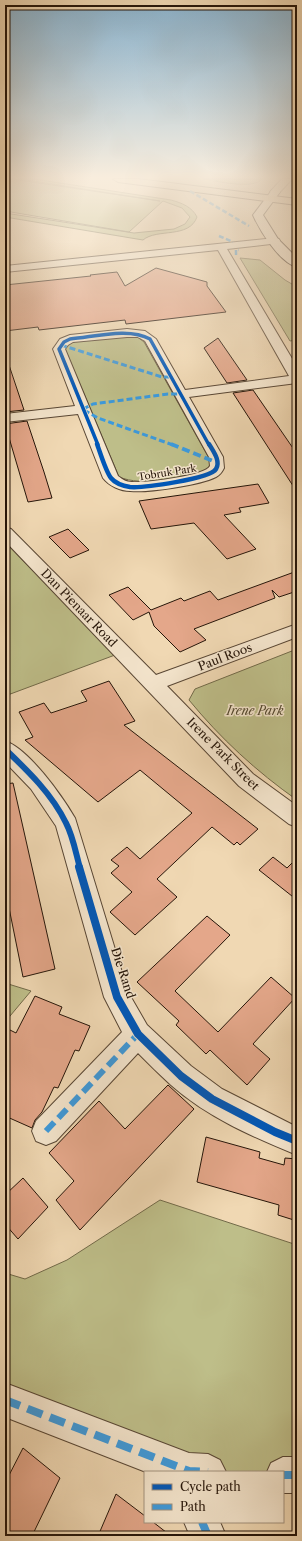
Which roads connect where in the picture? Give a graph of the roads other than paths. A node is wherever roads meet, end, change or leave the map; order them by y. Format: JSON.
{"nodes":[{"id":1,"x":183,"y":251,"type":"edge"},
{"id":2,"x":223,"y":251,"type":"edge"},
{"id":3,"x":284,"y":251,"type":"edge"},
{"id":4,"x":297,"y":264,"type":"edge"},
{"id":5,"x":5,"y":269,"type":"edge"},
{"id":6,"x":297,"y":379,"type":"edge"},
{"id":7,"x":182,"y":394,"type":"junction"},
{"id":8,"x":83,"y":409,"type":"junction"},
{"id":9,"x":5,"y":418,"type":"edge"},
{"id":10,"x":5,"y":532,"type":"edge"},
{"id":11,"x":297,"y":630,"type":"edge"},
{"id":12,"x":153,"y":684,"type":"junction"},
{"id":13,"x":5,"y":748,"type":"edge"},
{"id":14,"x":297,"y":818,"type":"edge"},
{"id":15,"x":138,"y":1034,"type":"junction"},
{"id":16,"x":46,"y":1131,"type":"dead end"},
{"id":17,"x":297,"y":1141,"type":"edge"},
{"id":18,"x":5,"y":1400,"type":"edge"},
{"id":19,"x":193,"y":1471,"type":"edge"},
{"id":20,"x":284,"y":1475,"type":"edge"},
{"id":21,"x":297,"y":1475,"type":"edge"},
{"id":22,"x":202,"y":1523,"type":"edge"},
{"id":23,"x":208,"y":1536,"type":"edge"}],
"edges":[{"from":1,"to":5,"type":"street"},
{"from":2,"to":6,"type":"street"},
{"from":3,"to":4,"type":"main road"},
{"from":6,"to":7,"type":"street"},
{"from":7,"to":8,"type":"street","name":"Tobruk Park"},
{"from":7,"to":8,"type":"street","name":"Tobruk Park"},
{"from":8,"to":9,"type":"street"},
{"from":10,"to":12,"type":"street","name":"Dan Pienaar Road"},
{"from":11,"to":12,"type":"street","name":"Paul Roos"},
{"from":12,"to":14,"type":"street","name":"Irene Park Street"},
{"from":13,"to":15,"type":"street","name":"Die Rand"},
{"from":15,"to":16,"type":"street"},
{"from":15,"to":17,"type":"street","name":"Die Rand"},
{"from":18,"to":19,"type":"street"},
{"from":20,"to":21,"type":"street"},
{"from":22,"to":23,"type":"street"}]}
